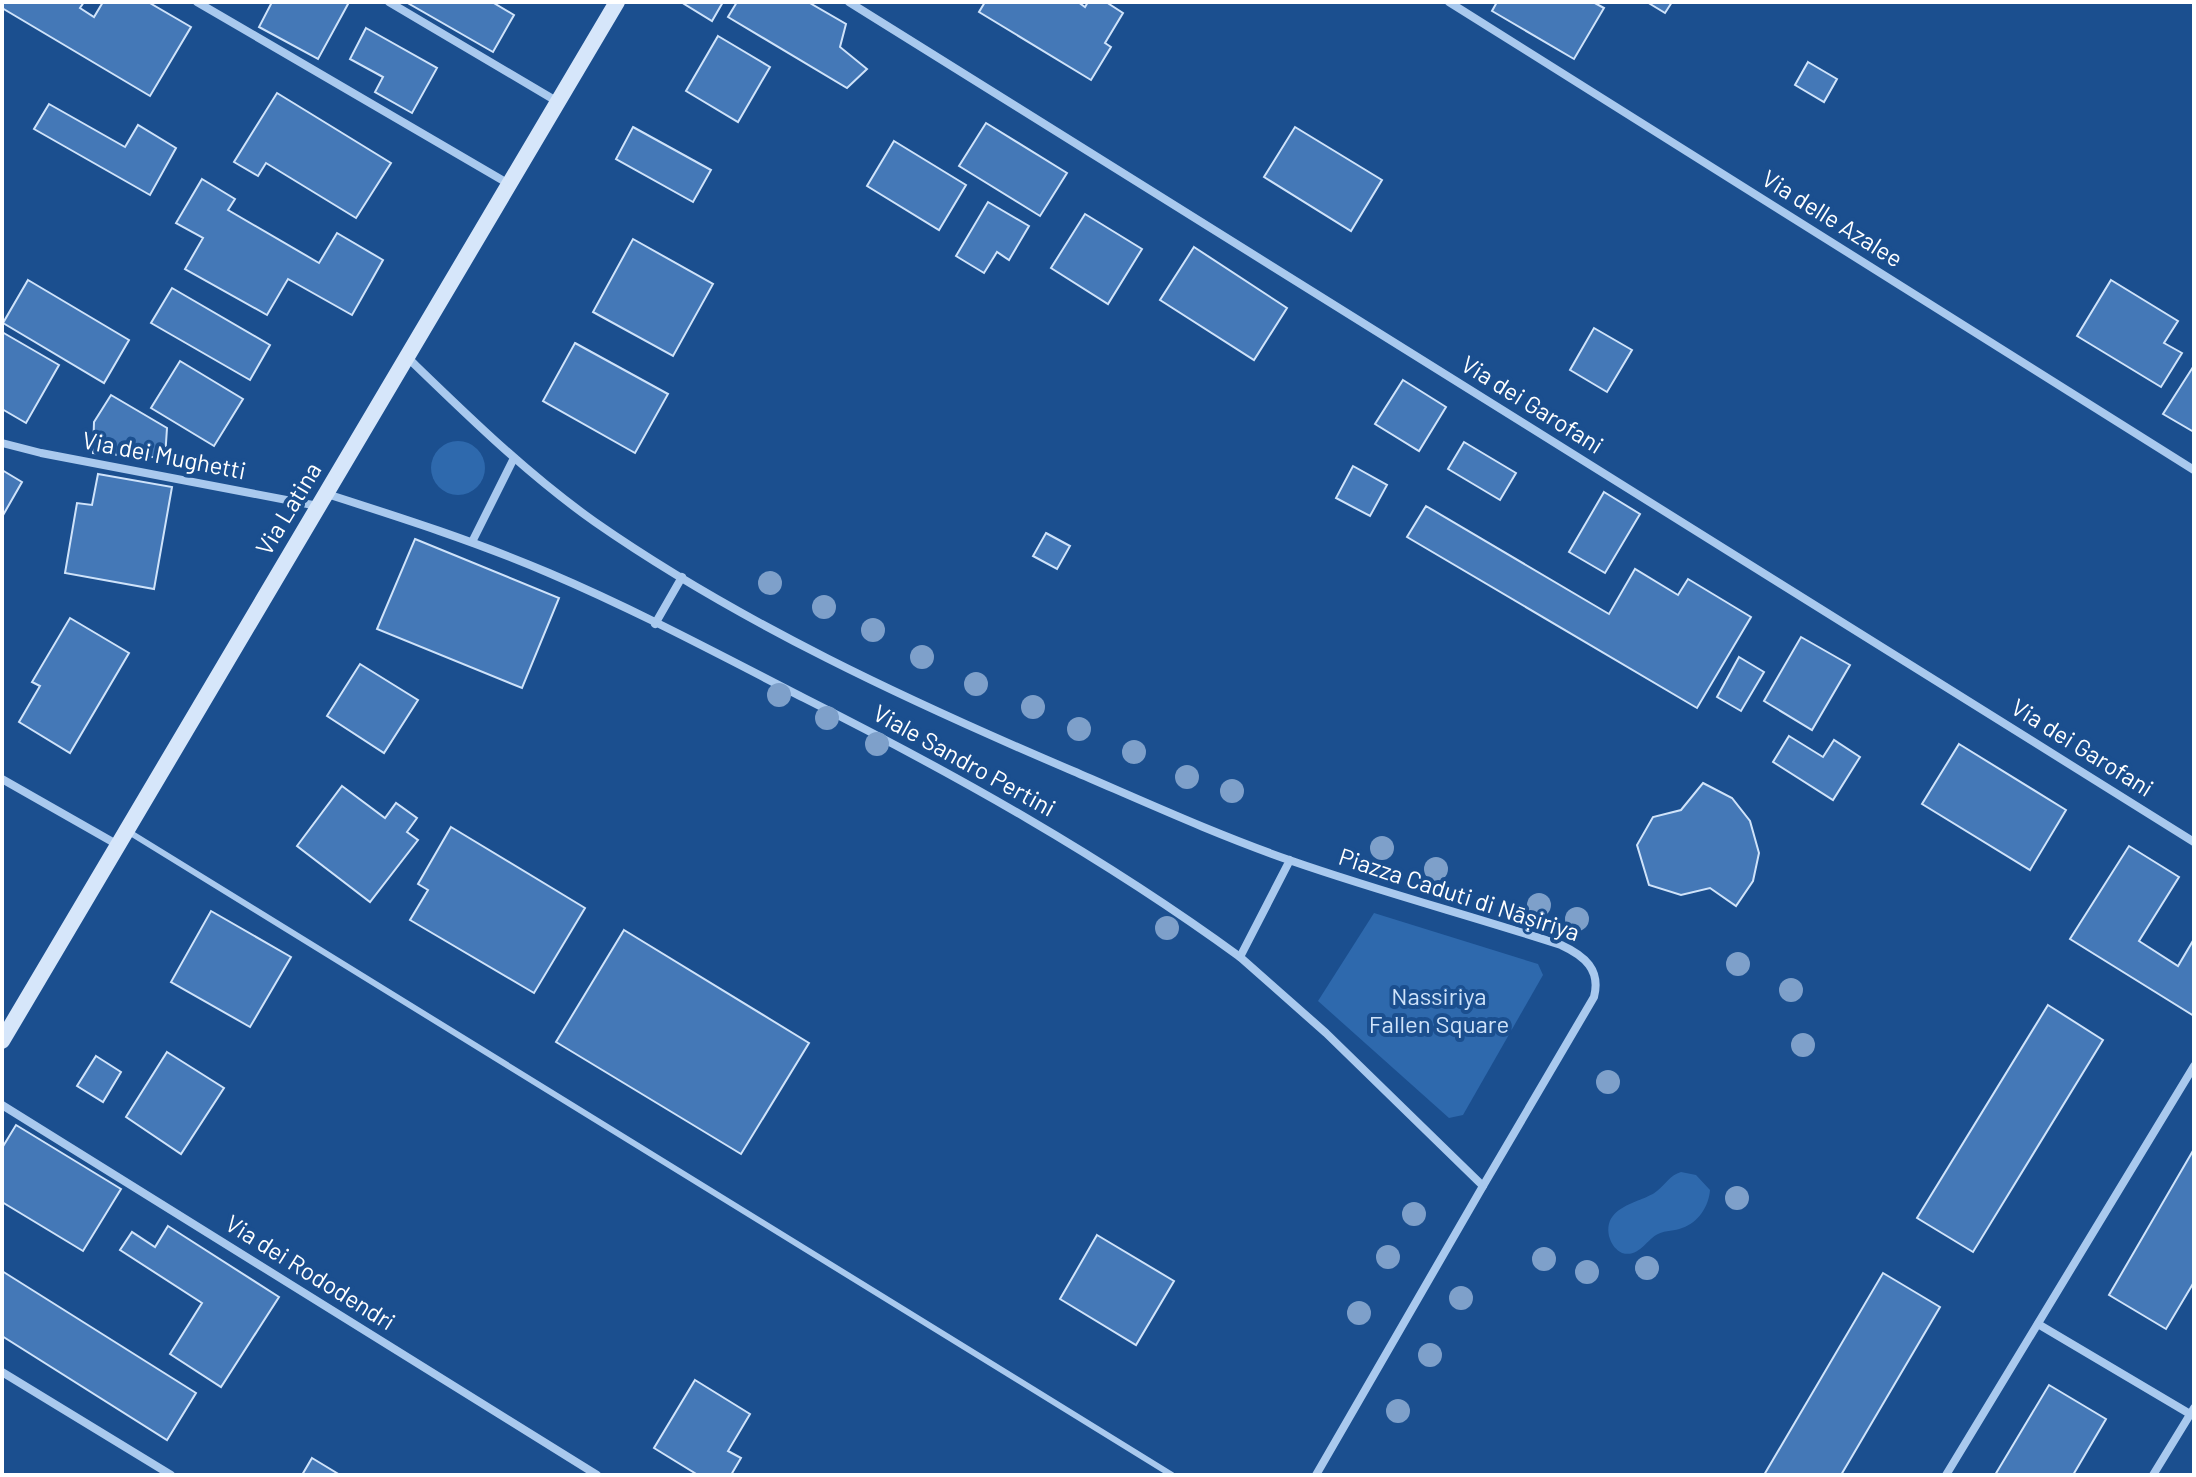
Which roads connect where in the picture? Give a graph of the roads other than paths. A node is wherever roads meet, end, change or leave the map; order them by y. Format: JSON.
{"nodes":[{"id":1,"x":197,"y":2,"type":"edge"},
{"id":2,"x":389,"y":2,"type":"edge"},
{"id":3,"x":617,"y":2,"type":"edge"},
{"id":4,"x":849,"y":2,"type":"edge"},
{"id":5,"x":1449,"y":2,"type":"edge"},
{"id":6,"x":558,"y":102,"type":"junction"},
{"id":7,"x":509,"y":184,"type":"junction"},
{"id":8,"x":407,"y":357,"type":"junction"},
{"id":9,"x":2,"y":443,"type":"edge"},
{"id":10,"x":514,"y":458,"type":"junction"},
{"id":11,"x":2194,"y":470,"type":"edge"},
{"id":12,"x":322,"y":500,"type":"junction"},
{"id":13,"x":472,"y":542,"type":"junction"},
{"id":14,"x":682,"y":577,"type":"junction"},
{"id":15,"x":655,"y":624,"type":"junction"},
{"id":16,"x":2,"y":779,"type":"edge"},
{"id":17,"x":122,"y":838,"type":"junction"},
{"id":18,"x":2194,"y":842,"type":"edge"},
{"id":19,"x":1290,"y":860,"type":"junction"},
{"id":20,"x":1240,"y":957,"type":"junction"},
{"id":21,"x":2,"y":1041,"type":"edge"},
{"id":22,"x":2194,"y":1066,"type":"edge"},
{"id":23,"x":2,"y":1105,"type":"edge"},
{"id":24,"x":1483,"y":1186,"type":"junction"},
{"id":25,"x":2038,"y":1324,"type":"junction"},
{"id":26,"x":2,"y":1372,"type":"edge"},
{"id":27,"x":2192,"y":1411,"type":"edge"},
{"id":28,"x":171,"y":1475,"type":"edge"},
{"id":29,"x":597,"y":1475,"type":"edge"},
{"id":30,"x":1172,"y":1475,"type":"edge"},
{"id":31,"x":1316,"y":1475,"type":"edge"},
{"id":32,"x":1946,"y":1475,"type":"edge"},
{"id":33,"x":2153,"y":1475,"type":"edge"}],
"edges":[{"from":1,"to":7,"type":"street"},
{"from":2,"to":6,"type":"street"},
{"from":3,"to":6,"type":"main road","name":"Via Latina"},
{"from":4,"to":18,"type":"street","name":"Via dei Garofani"},
{"from":5,"to":11,"type":"street","name":"Via delle Azalee"},
{"from":6,"to":7,"type":"main road","name":"Via Latina"},
{"from":7,"to":8,"type":"main road","name":"Via Latina"},
{"from":8,"to":10,"type":"street","name":"Viale Sandro Pertini"},
{"from":8,"to":12,"type":"main road","name":"Via Latina"},
{"from":9,"to":12,"type":"street","name":"Via dei Mughetti"},
{"from":10,"to":13,"type":"street"},
{"from":10,"to":14,"type":"street","name":"Viale Sandro Pertini"},
{"from":12,"to":13,"type":"street","name":"Viale Sandro Pertini"},
{"from":12,"to":17,"type":"main road","name":"Via Latina"},
{"from":13,"to":15,"type":"street","name":"Viale Sandro Pertini"},
{"from":14,"to":15,"type":"street"},
{"from":14,"to":19,"type":"street","name":"Viale Sandro Pertini"},
{"from":15,"to":20,"type":"street","name":"Viale Sandro Pertini"},
{"from":16,"to":17,"type":"street"},
{"from":17,"to":21,"type":"main road","name":"Via Latina"},
{"from":17,"to":30,"type":"lane"},
{"from":19,"to":20,"type":"street"},
{"from":19,"to":24,"type":"street","name":"Piazza Caduti di Nāṣiriya"},
{"from":20,"to":24,"type":"street"},
{"from":22,"to":25,"type":"street"},
{"from":23,"to":29,"type":"street","name":"Via dei Rododendri"},
{"from":24,"to":31,"type":"street"},
{"from":25,"to":27,"type":"street"},
{"from":25,"to":32,"type":"street"},
{"from":26,"to":28,"type":"street"},
{"from":27,"to":33,"type":"street"}]}
